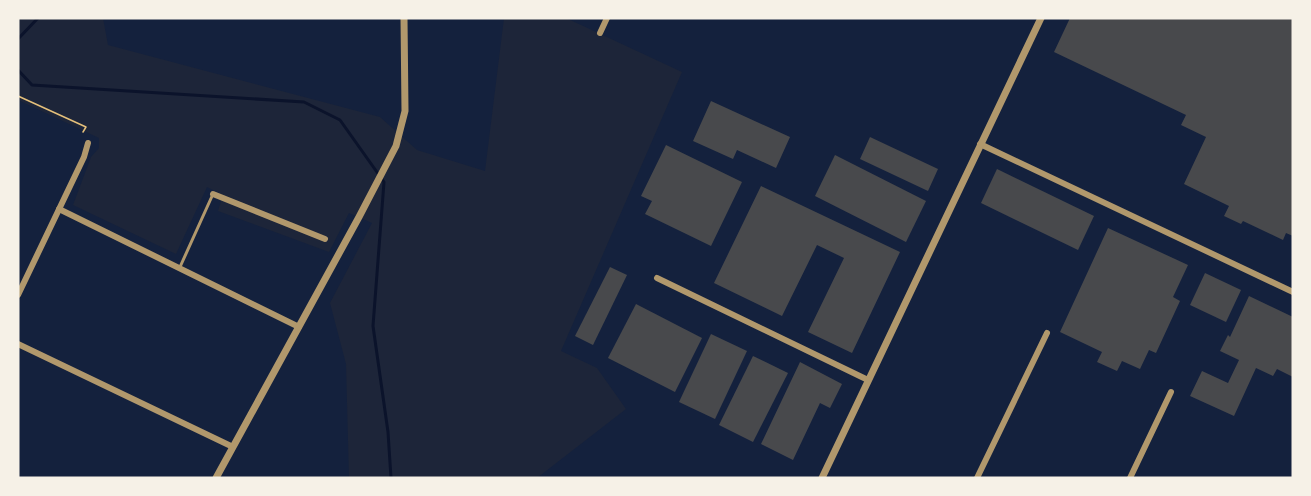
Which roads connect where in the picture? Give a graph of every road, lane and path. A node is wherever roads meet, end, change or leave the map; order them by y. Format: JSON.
{"nodes":[{"id":1,"x":404,"y":18,"type":"edge"},
{"id":2,"x":607,"y":18,"type":"edge"},
{"id":3,"x":1041,"y":18,"type":"edge"},
{"id":4,"x":600,"y":33,"type":"dead end"},
{"id":5,"x":18,"y":96,"type":"edge"},
{"id":6,"x":83,"y":132,"type":"dead end"},
{"id":7,"x":88,"y":143,"type":"dead end"},
{"id":8,"x":980,"y":144,"type":"junction"},
{"id":9,"x":213,"y":194,"type":"joint"},
{"id":10,"x":59,"y":209,"type":"junction"},
{"id":11,"x":325,"y":239,"type":"dead end"},
{"id":12,"x":179,"y":268,"type":"junction"},
{"id":13,"x":657,"y":278,"type":"dead end"},
{"id":14,"x":1293,"y":292,"type":"edge"},
{"id":15,"x":18,"y":295,"type":"edge"},
{"id":16,"x":299,"y":327,"type":"junction"},
{"id":17,"x":1047,"y":333,"type":"dead end"},
{"id":18,"x":18,"y":344,"type":"edge"},
{"id":19,"x":868,"y":380,"type":"junction"},
{"id":20,"x":1172,"y":392,"type":"dead end"},
{"id":21,"x":233,"y":447,"type":"junction"},
{"id":22,"x":216,"y":478,"type":"edge"},
{"id":23,"x":822,"y":478,"type":"edge"},
{"id":24,"x":977,"y":478,"type":"edge"},
{"id":25,"x":1130,"y":478,"type":"edge"}],
"edges":[{"from":1,"to":16,"type":"street"},
{"from":2,"to":4,"type":"street"},
{"from":3,"to":8,"type":"street"},
{"from":5,"to":6,"type":"path"},
{"from":7,"to":10,"type":"street"},
{"from":8,"to":14,"type":"street"},
{"from":8,"to":19,"type":"street"},
{"from":9,"to":11,"type":"street"},
{"from":9,"to":12,"type":"lane"},
{"from":10,"to":12,"type":"street"},
{"from":10,"to":15,"type":"street"},
{"from":12,"to":16,"type":"street"},
{"from":13,"to":19,"type":"street"},
{"from":16,"to":21,"type":"street"},
{"from":17,"to":24,"type":"street"},
{"from":18,"to":21,"type":"street"},
{"from":19,"to":23,"type":"street"},
{"from":20,"to":25,"type":"street"},
{"from":21,"to":22,"type":"street"}]}
